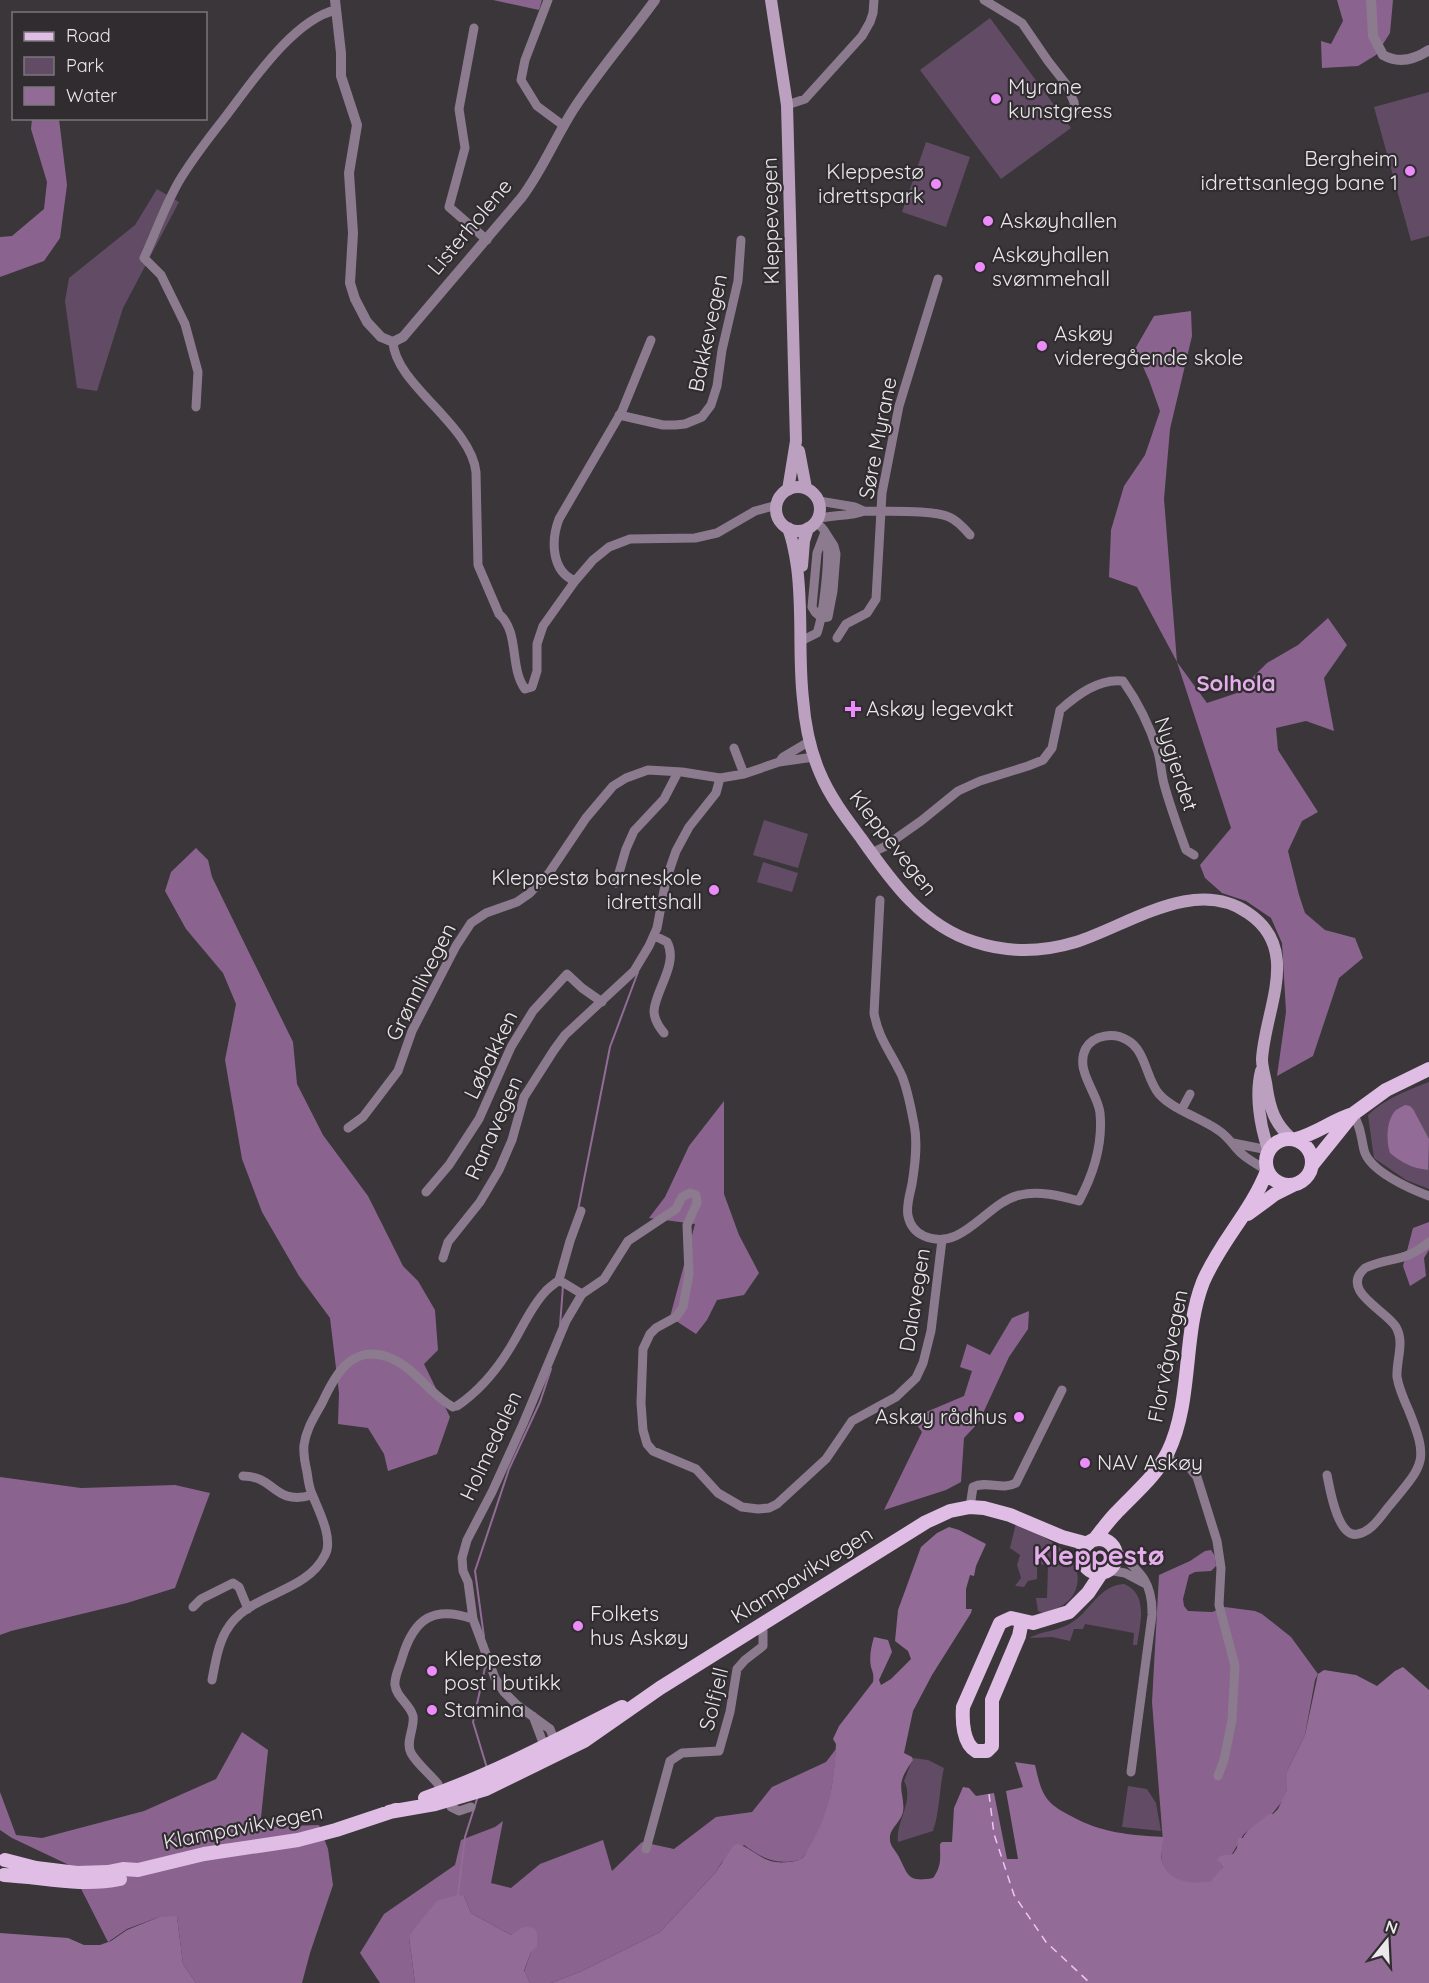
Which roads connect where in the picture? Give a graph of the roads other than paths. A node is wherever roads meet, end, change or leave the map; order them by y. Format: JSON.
{"nodes":[{"id":1,"x":548,"y":0,"type":"edge"},
{"id":2,"x":655,"y":0,"type":"edge"},
{"id":3,"x":771,"y":0,"type":"edge"},
{"id":4,"x":874,"y":0,"type":"edge"},
{"id":5,"x":984,"y":0,"type":"edge"},
{"id":6,"x":1371,"y":0,"type":"edge"},
{"id":7,"x":336,"y":5,"type":"edge"},
{"id":8,"x":474,"y":28,"type":"dead end"},
{"id":9,"x":1429,"y":50,"type":"edge"},
{"id":10,"x":787,"y":105,"type":"junction"},
{"id":11,"x":1075,"y":111,"type":"dead end"},
{"id":12,"x":564,"y":126,"type":"junction"},
{"id":13,"x":487,"y":240,"type":"junction"},
{"id":14,"x":741,"y":240,"type":"dead end"},
{"id":15,"x":938,"y":279,"type":"dead end"},
{"id":16,"x":651,"y":340,"type":"dead end"},
{"id":17,"x":393,"y":342,"type":"junction"},
{"id":18,"x":196,"y":407,"type":"dead end"},
{"id":19,"x":619,"y":415,"type":"junction"},
{"id":20,"x":796,"y":441,"type":"junction"},
{"id":21,"x":806,"y":488,"type":"junction"},
{"id":22,"x":788,"y":490,"type":"junction"},
{"id":23,"x":819,"y":501,"type":"junction"},
{"id":24,"x":777,"y":505,"type":"junction"},
{"id":25,"x":864,"y":511,"type":"junction"},
{"id":26,"x":880,"y":512,"type":"junction"},
{"id":27,"x":814,"y":523,"type":"junction"},
{"id":28,"x":788,"y":528,"type":"junction"},
{"id":29,"x":825,"y":532,"type":"junction"},
{"id":30,"x":970,"y":535,"type":"dead end"},
{"id":31,"x":800,"y":579,"type":"junction"},
{"id":32,"x":575,"y":581,"type":"junction"},
{"id":33,"x":822,"y":618,"type":"junction"},
{"id":34,"x":837,"y":638,"type":"dead end"},
{"id":35,"x":801,"y":641,"type":"junction"},
{"id":36,"x":810,"y":741,"type":"junction"},
{"id":37,"x":734,"y":748,"type":"dead end"},
{"id":38,"x":814,"y":757,"type":"junction"},
{"id":39,"x":779,"y":762,"type":"junction"},
{"id":40,"x":678,"y":772,"type":"junction"},
{"id":41,"x":744,"y":774,"type":"junction"},
{"id":42,"x":720,"y":778,"type":"junction"},
{"id":43,"x":871,"y":853,"type":"junction"},
{"id":44,"x":1194,"y":855,"type":"dead end"},
{"id":45,"x":616,"y":883,"type":"dead end"},
{"id":46,"x":880,"y":900,"type":"dead end"},
{"id":47,"x":655,"y":936,"type":"junction"},
{"id":48,"x":602,"y":1002,"type":"junction"},
{"id":49,"x":664,"y":1033,"type":"dead end"},
{"id":50,"x":1263,"y":1067,"type":"junction"},
{"id":51,"x":1429,"y":1069,"type":"edge"},
{"id":52,"x":1190,"y":1094,"type":"dead end"},
{"id":53,"x":1182,"y":1109,"type":"junction"},
{"id":54,"x":1353,"y":1114,"type":"junction"},
{"id":55,"x":348,"y":1128,"type":"dead end"},
{"id":56,"x":1293,"y":1139,"type":"junction"},
{"id":57,"x":1233,"y":1143,"type":"junction"},
{"id":58,"x":1268,"y":1150,"type":"junction"},
{"id":59,"x":1312,"y":1165,"type":"junction"},
{"id":60,"x":1267,"y":1171,"type":"junction"},
{"id":61,"x":1293,"y":1185,"type":"junction"},
{"id":62,"x":426,"y":1192,"type":"dead end"},
{"id":63,"x":1429,"y":1196,"type":"edge"},
{"id":64,"x":581,"y":1211,"type":"dead end"},
{"id":65,"x":1244,"y":1218,"type":"junction"},
{"id":66,"x":942,"y":1240,"type":"junction"},
{"id":67,"x":1429,"y":1242,"type":"edge"},
{"id":68,"x":443,"y":1258,"type":"dead end"},
{"id":69,"x":560,"y":1280,"type":"junction"},
{"id":70,"x":688,"y":1281,"type":"joint"},
{"id":71,"x":582,"y":1294,"type":"junction"},
{"id":72,"x":1062,"y":1390,"type":"dead end"},
{"id":73,"x":1165,"y":1458,"type":"junction"},
{"id":74,"x":1327,"y":1475,"type":"dead end"},
{"id":75,"x":243,"y":1476,"type":"dead end"},
{"id":76,"x":312,"y":1495,"type":"junction"},
{"id":77,"x":1129,"y":1500,"type":"junction"},
{"id":78,"x":970,"y":1507,"type":"junction"},
{"id":79,"x":1031,"y":1525,"type":"junction"},
{"id":80,"x":1091,"y":1542,"type":"junction"},
{"id":81,"x":1113,"y":1547,"type":"junction"},
{"id":82,"x":1085,"y":1565,"type":"junction"},
{"id":83,"x":1105,"y":1571,"type":"junction"},
{"id":84,"x":1146,"y":1584,"type":"junction"},
{"id":85,"x":193,"y":1606,"type":"dead end"},
{"id":86,"x":248,"y":1609,"type":"junction"},
{"id":87,"x":1061,"y":1614,"type":"junction"},
{"id":88,"x":473,"y":1618,"type":"junction"},
{"id":89,"x":1022,"y":1621,"type":"junction"},
{"id":90,"x":763,"y":1631,"type":"dead end"},
{"id":91,"x":212,"y":1680,"type":"dead end"},
{"id":92,"x":552,"y":1748,"type":"junction"},
{"id":93,"x":1131,"y":1772,"type":"dead end"},
{"id":94,"x":1218,"y":1776,"type":"dead end"},
{"id":95,"x":438,"y":1784,"type":"dead end"},
{"id":96,"x":451,"y":1807,"type":"dead end"},
{"id":97,"x":471,"y":1807,"type":"dead end"},
{"id":98,"x":646,"y":1848,"type":"dead end"},
{"id":99,"x":3,"y":1856,"type":"edge"},
{"id":100,"x":138,"y":1870,"type":"junction"},
{"id":101,"x":2,"y":1877,"type":"edge"}],
"edges":[{"from":1,"to":12,"type":"street"},
{"from":2,"to":12,"type":"street","name":"Listerholene"},
{"from":3,"to":10,"type":"main road","name":"Kleppevegen"},
{"from":4,"to":10,"type":"street"},
{"from":5,"to":11,"type":"street"},
{"from":6,"to":9,"type":"street"},
{"from":7,"to":17,"type":"street"},
{"from":7,"to":18,"type":"street"},
{"from":8,"to":13,"type":"street"},
{"from":10,"to":20,"type":"main road","name":"Kleppevegen"},
{"from":12,"to":13,"type":"street","name":"Listerholene"},
{"from":13,"to":17,"type":"street","name":"Listerholene"},
{"from":14,"to":19,"type":"street","name":"Bakkevegen"},
{"from":15,"to":26,"type":"street","name":"Søre Myrane"},
{"from":16,"to":19,"type":"street"},
{"from":17,"to":32,"type":"street"},
{"from":19,"to":32,"type":"street"},
{"from":20,"to":21,"type":"main road","name":"Kleppevegen"},
{"from":20,"to":22,"type":"main road","name":"Kleppevegen"},
{"from":21,"to":22,"type":"main road"},
{"from":21,"to":23,"type":"main road"},
{"from":22,"to":24,"type":"main road"},
{"from":23,"to":25,"type":"street"},
{"from":23,"to":27,"type":"main road"},
{"from":24,"to":28,"type":"main road"},
{"from":24,"to":32,"type":"street"},
{"from":25,"to":26,"type":"street"},
{"from":25,"to":27,"type":"street"},
{"from":26,"to":30,"type":"street","name":"Søre Myrane"},
{"from":26,"to":34,"type":"street"},
{"from":27,"to":28,"type":"main road"},
{"from":27,"to":29,"type":"street"},
{"from":27,"to":31,"type":"main road","name":"Kleppevegen"},
{"from":28,"to":31,"type":"main road","name":"Kleppevegen"},
{"from":29,"to":33,"type":"street"},
{"from":29,"to":33,"type":"street"},
{"from":31,"to":35,"type":"main road","name":"Kleppevegen"},
{"from":33,"to":35,"type":"street"},
{"from":35,"to":36,"type":"main road","name":"Kleppevegen"},
{"from":36,"to":38,"type":"main road","name":"Kleppevegen"},
{"from":36,"to":39,"type":"street","name":"Grønnlivegen"},
{"from":37,"to":41,"type":"street"},
{"from":38,"to":39,"type":"street","name":"Grønnlivegen"},
{"from":38,"to":43,"type":"main road","name":"Kleppevegen"},
{"from":39,"to":41,"type":"street","name":"Grønnlivegen"},
{"from":40,"to":42,"type":"street","name":"Grønnlivegen"},
{"from":40,"to":45,"type":"street"},
{"from":40,"to":55,"type":"street","name":"Grønnlivegen"},
{"from":41,"to":42,"type":"street","name":"Grønnlivegen"},
{"from":42,"to":47,"type":"street","name":"Ranavegen"},
{"from":43,"to":44,"type":"street","name":"Nygjerdet"},
{"from":43,"to":50,"type":"main road","name":"Kleppevegen"},
{"from":46,"to":66,"type":"street"},
{"from":47,"to":48,"type":"street","name":"Ranavegen"},
{"from":47,"to":49,"type":"street"},
{"from":48,"to":62,"type":"street","name":"Løbakken"},
{"from":48,"to":68,"type":"street","name":"Ranavegen"},
{"from":50,"to":56,"type":"main road","name":"Kleppevegen"},
{"from":50,"to":58,"type":"main road","name":"Kleppevegen"},
{"from":51,"to":54,"type":"main road"},
{"from":52,"to":53,"type":"street"},
{"from":53,"to":57,"type":"street"},
{"from":53,"to":66,"type":"street"},
{"from":54,"to":56,"type":"main road"},
{"from":54,"to":59,"type":"main road"},
{"from":54,"to":63,"type":"street"},
{"from":56,"to":58,"type":"main road"},
{"from":56,"to":59,"type":"main road"},
{"from":57,"to":58,"type":"street"},
{"from":57,"to":60,"type":"street"},
{"from":58,"to":60,"type":"main road"},
{"from":59,"to":61,"type":"main road"},
{"from":60,"to":61,"type":"main road"},
{"from":60,"to":65,"type":"main road","name":"Florvågvegen"},
{"from":61,"to":65,"type":"main road","name":"Florvågvegen"},
{"from":64,"to":69,"type":"street"},
{"from":65,"to":73,"type":"main road","name":"Florvågvegen"},
{"from":66,"to":70,"type":"street","name":"Dalavegen"},
{"from":67,"to":74,"type":"street"},
{"from":69,"to":71,"type":"street"},
{"from":69,"to":76,"type":"street","name":"Holmedalen"},
{"from":70,"to":71,"type":"street","name":"Holmedalen"},
{"from":71,"to":88,"type":"street","name":"Holmedalen"},
{"from":72,"to":78,"type":"street"},
{"from":73,"to":77,"type":"main road","name":"Florvågvegen"},
{"from":73,"to":94,"type":"street"},
{"from":75,"to":76,"type":"street"},
{"from":76,"to":86,"type":"street"},
{"from":77,"to":80,"type":"main road","name":"Florvågvegen"},
{"from":77,"to":81,"type":"main road","name":"Florvågvegen"},
{"from":78,"to":79,"type":"main road","name":"Klampavikvegen"},
{"from":78,"to":92,"type":"main road","name":"Klampavikvegen"},
{"from":79,"to":80,"type":"main road","name":"Klampavikvegen"},
{"from":79,"to":82,"type":"main road","name":"Klampavikvegen"},
{"from":80,"to":81,"type":"main road"},
{"from":80,"to":82,"type":"main road"},
{"from":81,"to":83,"type":"main road"},
{"from":81,"to":84,"type":"street"},
{"from":82,"to":83,"type":"main road"},
{"from":82,"to":87,"type":"main road"},
{"from":83,"to":84,"type":"street"},
{"from":83,"to":87,"type":"main road"},
{"from":84,"to":93,"type":"street"},
{"from":85,"to":86,"type":"street"},
{"from":86,"to":91,"type":"street"},
{"from":87,"to":89,"type":"main road"},
{"from":88,"to":92,"type":"street","name":"Holmedalen"},
{"from":88,"to":95,"type":"street"},
{"from":89,"to":89,"type":"main road"},
{"from":90,"to":98,"type":"street","name":"Solfjell"},
{"from":92,"to":100,"type":"main road","name":"Klampavikvegen"},
{"from":96,"to":97,"type":"street"},
{"from":99,"to":100,"type":"main road","name":"Klampavikvegen"},
{"from":99,"to":101,"type":"main road"},
{"from":100,"to":101,"type":"main road","name":"Klampavikvegen"}]}
